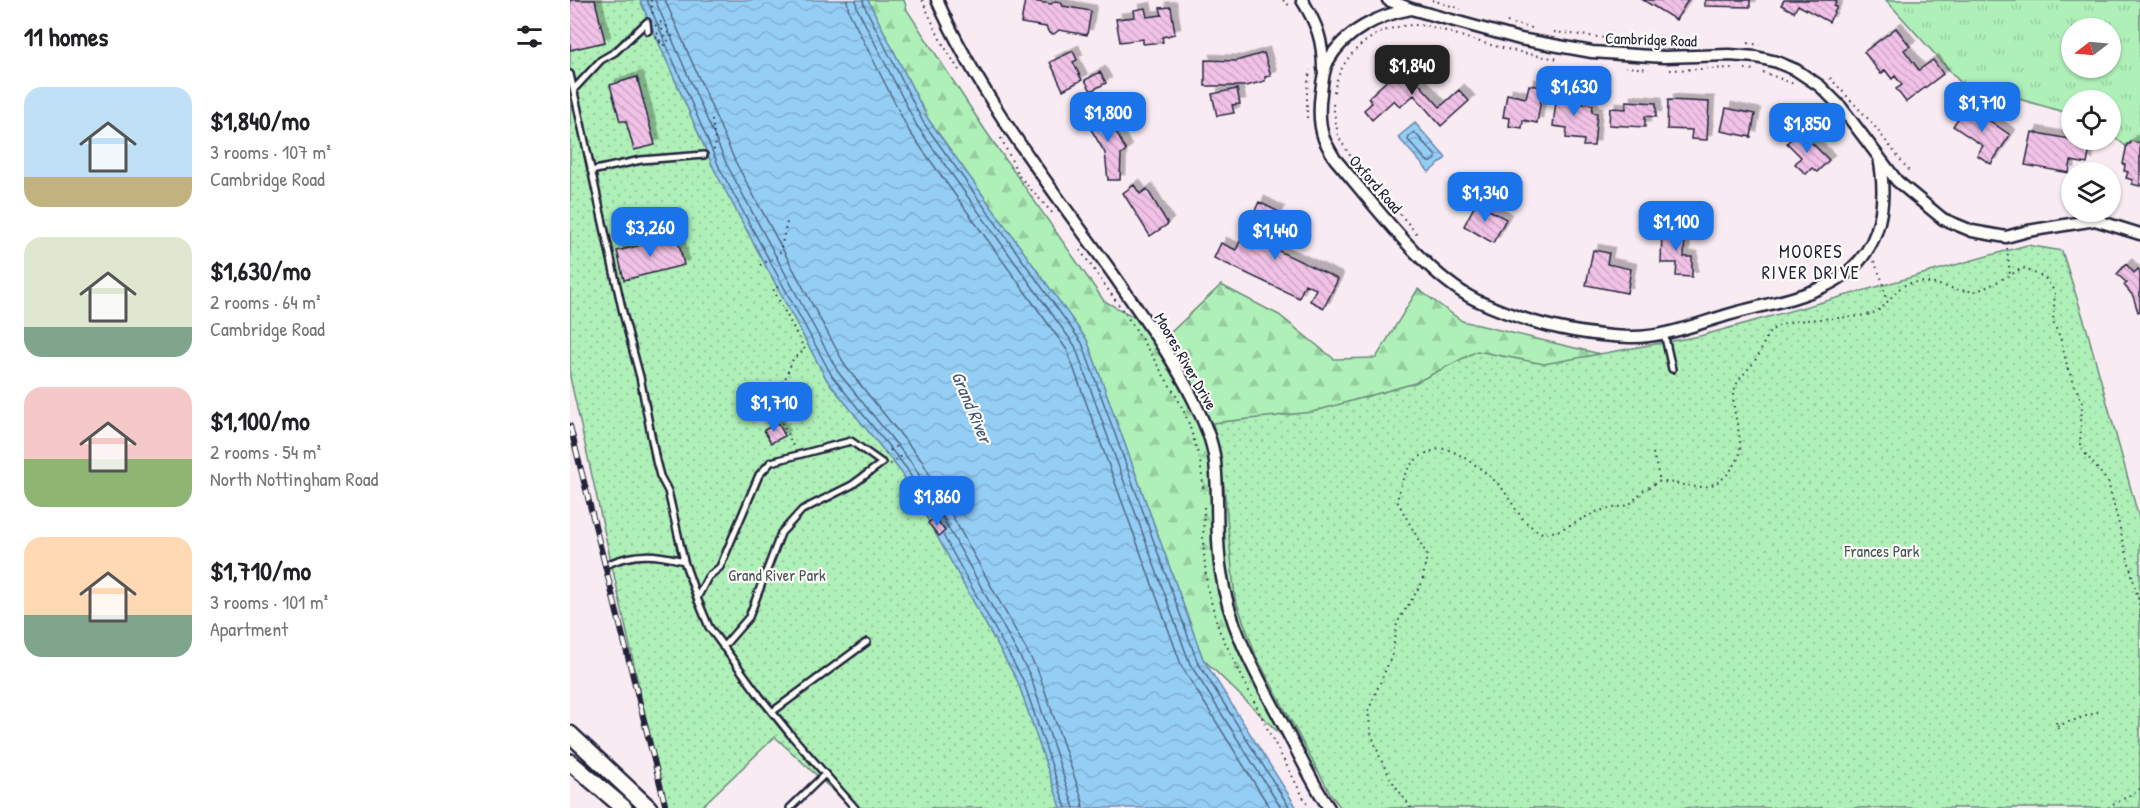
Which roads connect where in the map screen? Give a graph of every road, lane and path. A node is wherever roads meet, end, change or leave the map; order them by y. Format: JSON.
{"nodes":[{"id":1,"x":651,"y":0,"type":"edge"},
{"id":2,"x":922,"y":0,"type":"edge"},
{"id":3,"x":937,"y":0,"type":"edge"},
{"id":4,"x":1283,"y":0,"type":"edge"},
{"id":5,"x":1302,"y":0,"type":"edge"},
{"id":6,"x":1388,"y":0,"type":"edge"},
{"id":7,"x":1411,"y":9,"type":"junction"},
{"id":8,"x":1297,"y":17,"type":"dead end"},
{"id":9,"x":647,"y":22,"type":"junction"},
{"id":10,"x":668,"y":25,"type":"dead end"},
{"id":11,"x":649,"y":30,"type":"joint"},
{"id":12,"x":671,"y":30,"type":"dead end"},
{"id":13,"x":674,"y":34,"type":"dead end"},
{"id":14,"x":655,"y":36,"type":"junction"},
{"id":15,"x":659,"y":41,"type":"junction"},
{"id":16,"x":1310,"y":60,"type":"dead end"},
{"id":17,"x":1565,"y":60,"type":"dead end"},
{"id":18,"x":1618,"y":67,"type":"dead end"},
{"id":19,"x":1649,"y":69,"type":"dead end"},
{"id":20,"x":1669,"y":70,"type":"dead end"},
{"id":21,"x":570,"y":74,"type":"edge"},
{"id":22,"x":964,"y":78,"type":"dead end"},
{"id":23,"x":1323,"y":79,"type":"junction"},
{"id":24,"x":1801,"y":88,"type":"dead end"},
{"id":25,"x":574,"y":89,"type":"junction"},
{"id":26,"x":1334,"y":92,"type":"dead end"},
{"id":27,"x":1852,"y":100,"type":"dead end"},
{"id":28,"x":1332,"y":102,"type":"dead end"},
{"id":29,"x":1841,"y":107,"type":"junction"},
{"id":30,"x":712,"y":120,"type":"dead end"},
{"id":31,"x":1308,"y":120,"type":"dead end"},
{"id":32,"x":999,"y":136,"type":"dead end"},
{"id":33,"x":704,"y":155,"type":"joint"},
{"id":34,"x":1879,"y":158,"type":"junction"},
{"id":35,"x":591,"y":171,"type":"junction"},
{"id":36,"x":788,"y":218,"type":"dead end"},
{"id":37,"x":1058,"y":220,"type":"dead end"},
{"id":38,"x":1417,"y":234,"type":"dead end"},
{"id":39,"x":2140,"y":234,"type":"edge"},
{"id":40,"x":2006,"y":237,"type":"junction"},
{"id":41,"x":1076,"y":245,"type":"dead end"},
{"id":42,"x":1869,"y":249,"type":"junction"},
{"id":43,"x":760,"y":265,"type":"dead end"},
{"id":44,"x":2010,"y":275,"type":"junction"},
{"id":45,"x":778,"y":287,"type":"dead end"},
{"id":46,"x":1887,"y":302,"type":"junction"},
{"id":47,"x":1664,"y":333,"type":"junction"},
{"id":48,"x":1672,"y":369,"type":"dead end"},
{"id":49,"x":898,"y":445,"type":"dead end"},
{"id":50,"x":1653,"y":453,"type":"dead end"},
{"id":51,"x":796,"y":454,"type":"junction"},
{"id":52,"x":905,"y":454,"type":"dead end"},
{"id":53,"x":884,"y":461,"type":"junction"},
{"id":54,"x":1660,"y":481,"type":"junction"},
{"id":55,"x":1204,"y":496,"type":"dead end"},
{"id":56,"x":1204,"y":508,"type":"dead end"},
{"id":57,"x":684,"y":561,"type":"junction"},
{"id":58,"x":608,"y":564,"type":"dead end"},
{"id":59,"x":697,"y":598,"type":"junction"},
{"id":60,"x":2140,"y":616,"type":"edge"},
{"id":61,"x":867,"y":642,"type":"dead end"},
{"id":62,"x":723,"y":647,"type":"junction"},
{"id":63,"x":772,"y":712,"type":"junction"},
{"id":64,"x":2098,"y":712,"type":"dead end"},
{"id":65,"x":2057,"y":726,"type":"dead end"},
{"id":66,"x":570,"y":734,"type":"edge"},
{"id":67,"x":570,"y":762,"type":"edge"},
{"id":68,"x":825,"y":774,"type":"junction"},
{"id":69,"x":2140,"y":789,"type":"edge"},
{"id":70,"x":624,"y":808,"type":"edge"},
{"id":71,"x":649,"y":808,"type":"edge"},
{"id":72,"x":790,"y":808,"type":"edge"},
{"id":73,"x":855,"y":808,"type":"edge"},
{"id":74,"x":1309,"y":808,"type":"edge"},
{"id":75,"x":1329,"y":808,"type":"edge"},
{"id":76,"x":1411,"y":808,"type":"edge"},
{"id":77,"x":2108,"y":808,"type":"edge"}],
"edges":[{"from":1,"to":9,"type":"path"},
{"from":2,"to":22,"type":"path"},
{"from":3,"to":75,"type":"street","name":"Moores River Drive"},
{"from":4,"to":8,"type":"path"},
{"from":5,"to":23,"type":"street","name":"Oxford Road"},
{"from":6,"to":7,"type":"street","name":"Cambridge Road"},
{"from":7,"to":23,"type":"street","name":"Oxford Road"},
{"from":7,"to":29,"type":"street","name":"Cambridge Road"},
{"from":9,"to":11,"type":"lane"},
{"from":9,"to":25,"type":"lane"},
{"from":10,"to":14,"type":"path"},
{"from":11,"to":14,"type":"path"},
{"from":12,"to":15,"type":"path"},
{"from":13,"to":15,"type":"path"},
{"from":14,"to":15,"type":"path"},
{"from":16,"to":31,"type":"path"},
{"from":17,"to":26,"type":"path"},
{"from":18,"to":19,"type":"path"},
{"from":20,"to":24,"type":"path"},
{"from":21,"to":25,"type":"lane"},
{"from":23,"to":47,"type":"street","name":"Oxford Road"},
{"from":25,"to":35,"type":"lane"},
{"from":27,"to":29,"type":"path"},
{"from":28,"to":38,"type":"path"},
{"from":29,"to":34,"type":"street","name":"Cambridge Road"},
{"from":30,"to":33,"type":"path"},
{"from":32,"to":37,"type":"path"},
{"from":33,"to":35,"type":"lane"},
{"from":34,"to":40,"type":"street","name":"Cambridge Road"},
{"from":34,"to":42,"type":"street"},
{"from":35,"to":57,"type":"lane"},
{"from":36,"to":43,"type":"path"},
{"from":39,"to":40,"type":"street"},
{"from":40,"to":44,"type":"path"},
{"from":41,"to":55,"type":"path"},
{"from":42,"to":46,"type":"path"},
{"from":42,"to":47,"type":"street","name":"Oxford Road"},
{"from":44,"to":46,"type":"path"},
{"from":44,"to":60,"type":"path"},
{"from":45,"to":51,"type":"path"},
{"from":46,"to":54,"type":"path"},
{"from":47,"to":48,"type":"lane"},
{"from":49,"to":53,"type":"path"},
{"from":50,"to":54,"type":"path"},
{"from":51,"to":53,"type":"lane"},
{"from":51,"to":59,"type":"lane"},
{"from":52,"to":53,"type":"path"},
{"from":53,"to":62,"type":"lane"},
{"from":54,"to":76,"type":"path"},
{"from":56,"to":74,"type":"path"},
{"from":57,"to":58,"type":"lane"},
{"from":57,"to":59,"type":"lane"},
{"from":59,"to":62,"type":"lane"},
{"from":61,"to":63,"type":"lane"},
{"from":62,"to":63,"type":"lane"},
{"from":63,"to":68,"type":"lane"},
{"from":64,"to":65,"type":"path"},
{"from":66,"to":71,"type":"main road"},
{"from":67,"to":70,"type":"main road"},
{"from":68,"to":72,"type":"lane"},
{"from":68,"to":73,"type":"lane"},
{"from":69,"to":77,"type":"path"}]}
